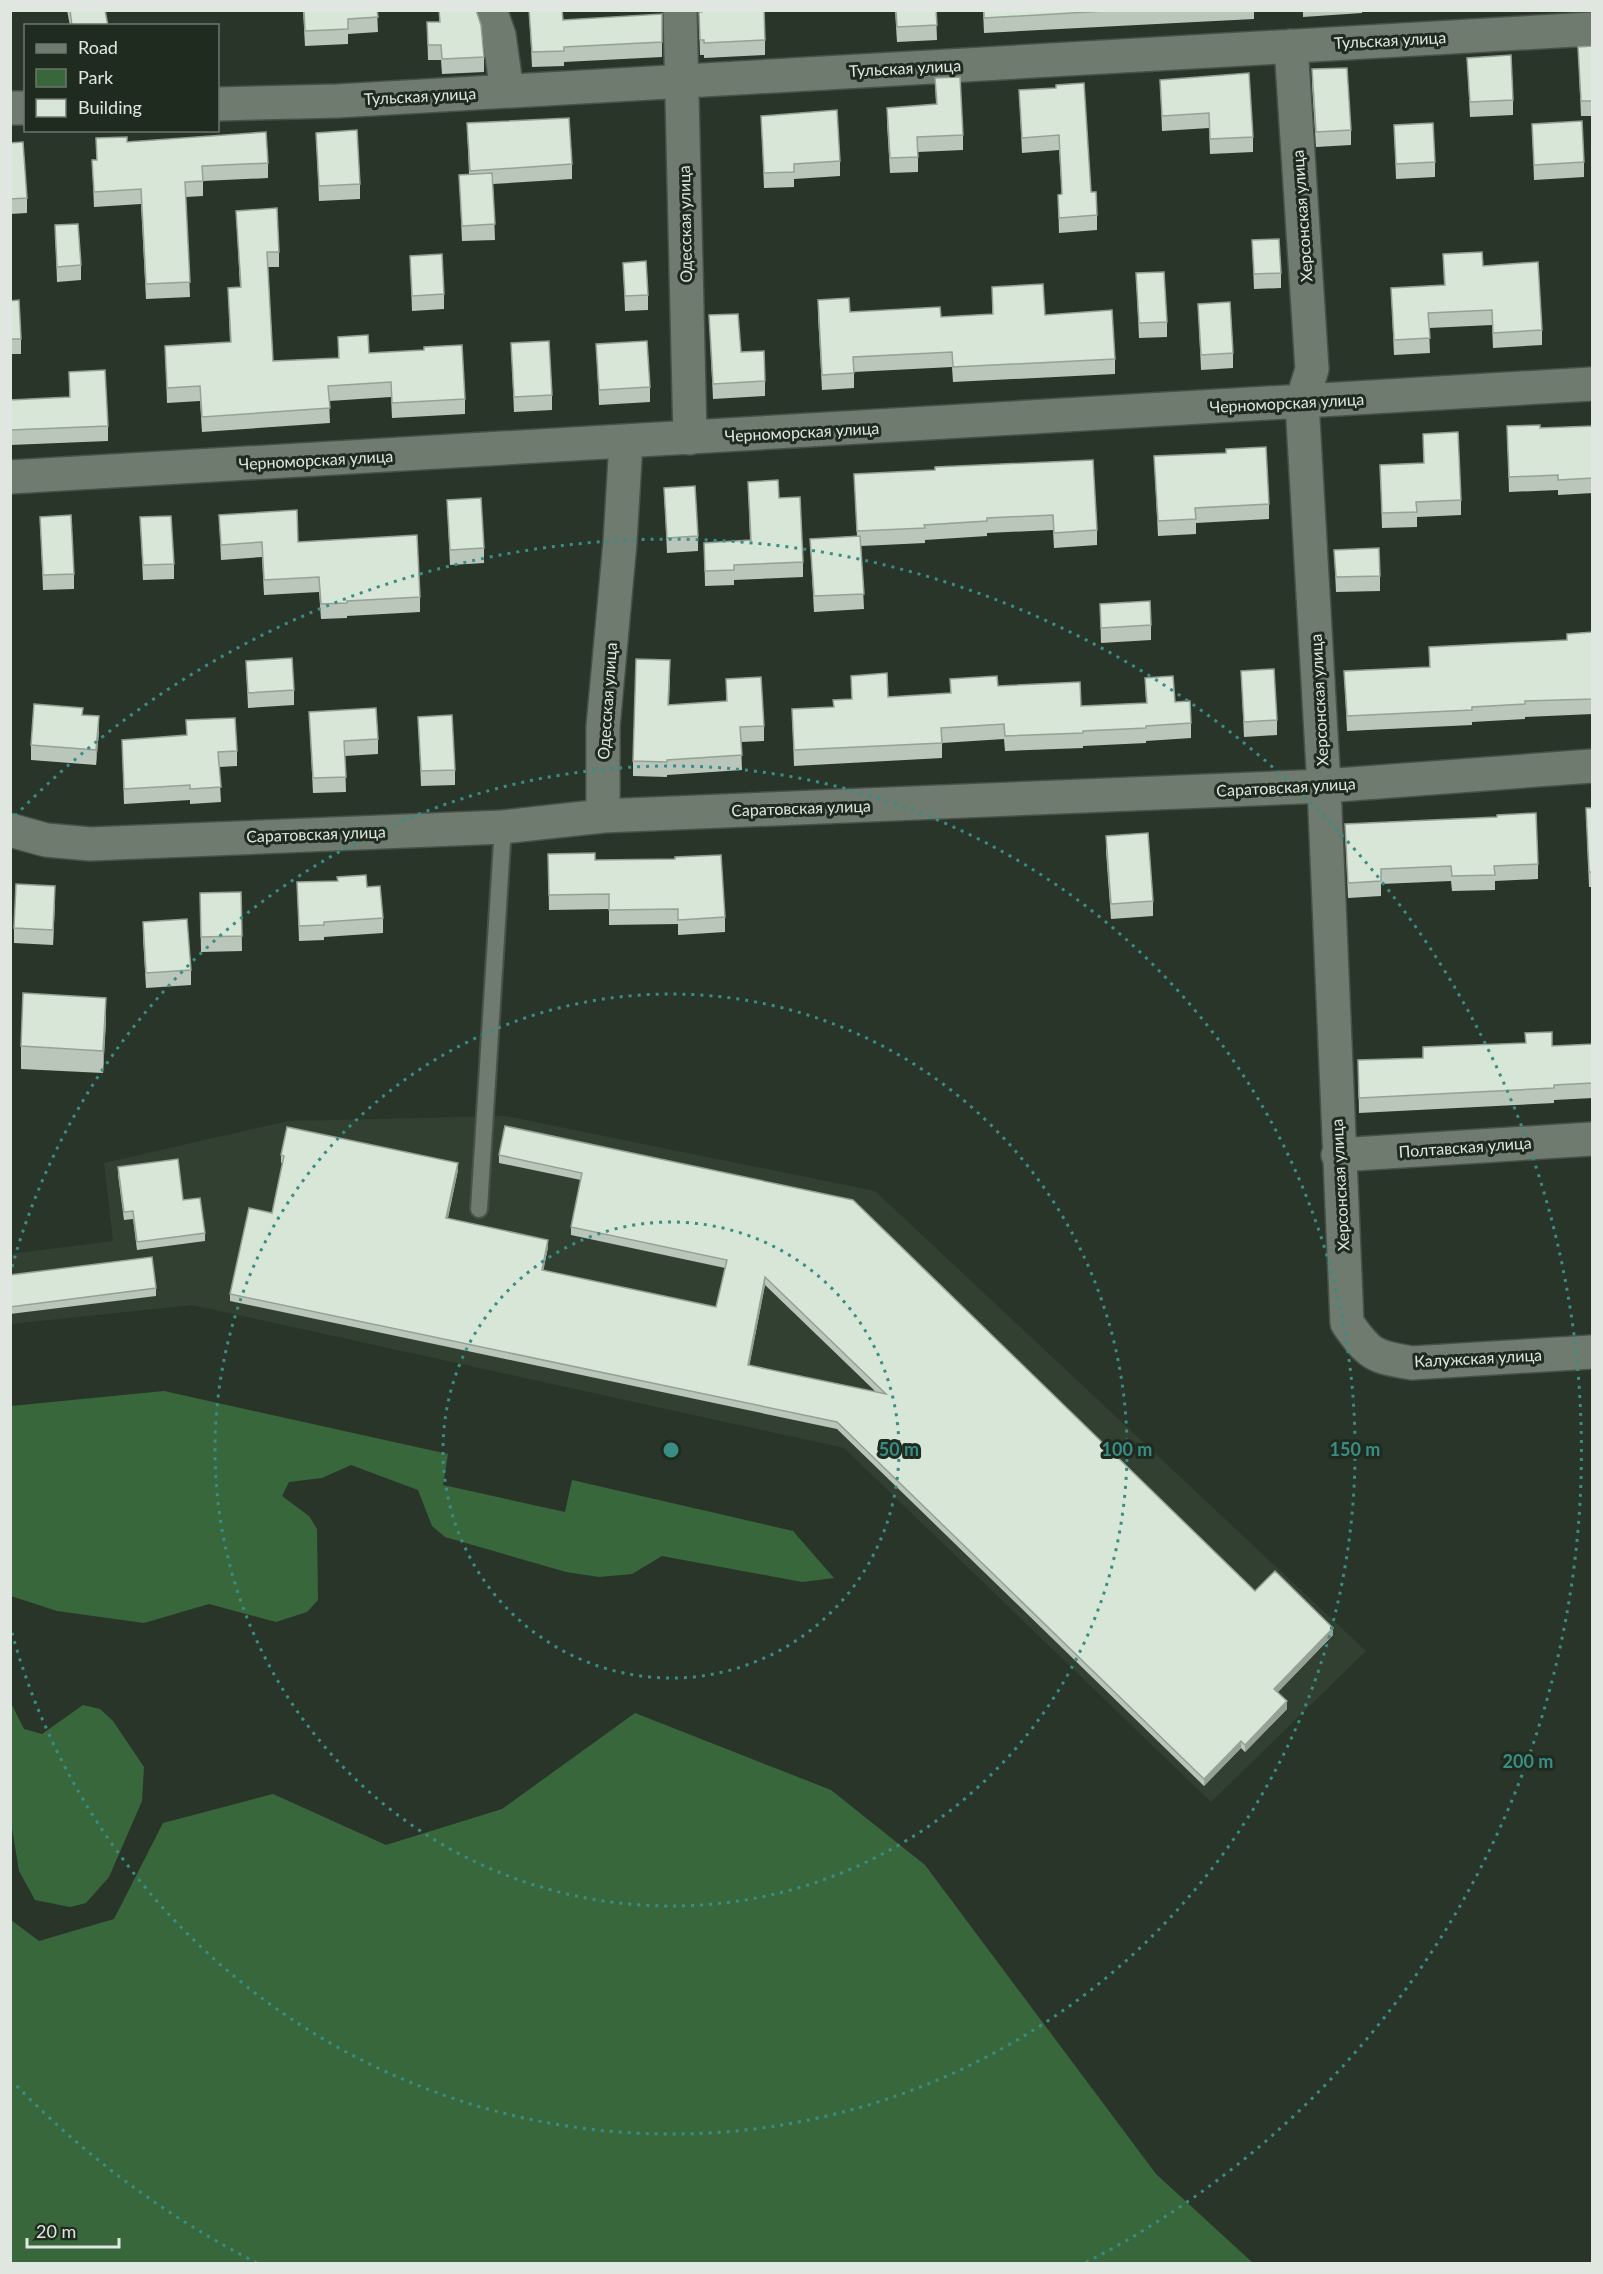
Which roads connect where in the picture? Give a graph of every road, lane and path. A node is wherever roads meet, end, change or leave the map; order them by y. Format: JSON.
{"nodes":[{"id":1,"x":490,"y":10,"type":"edge"},
{"id":2,"x":680,"y":10,"type":"edge"},
{"id":3,"x":1593,"y":29,"type":"edge"},
{"id":4,"x":1291,"y":46,"type":"junction"},
{"id":5,"x":682,"y":82,"type":"junction"},
{"id":6,"x":507,"y":91,"type":"junction"},
{"id":7,"x":219,"y":104,"type":"edge"},
{"id":8,"x":1593,"y":384,"type":"edge"},
{"id":9,"x":1302,"y":402,"type":"junction"},
{"id":10,"x":690,"y":438,"type":"junction"},
{"id":11,"x":626,"y":442,"type":"junction"},
{"id":12,"x":10,"y":477,"type":"edge"},
{"id":13,"x":1593,"y":766,"type":"edge"},
{"id":14,"x":1324,"y":786,"type":"junction"},
{"id":15,"x":603,"y":816,"type":"junction"},
{"id":16,"x":503,"y":827,"type":"junction"},
{"id":17,"x":10,"y":830,"type":"edge"},
{"id":18,"x":1593,"y":1139,"type":"edge"},
{"id":19,"x":1338,"y":1155,"type":"junction"},
{"id":20,"x":479,"y":1209,"type":"dead end"},
{"id":21,"x":1366,"y":1349,"type":"joint"},
{"id":22,"x":1593,"y":1352,"type":"edge"}],
"edges":[{"from":1,"to":6,"type":"street"},
{"from":2,"to":5,"type":"street","name":"Одесская улица"},
{"from":3,"to":4,"type":"street","name":"Тульская улица"},
{"from":4,"to":5,"type":"street","name":"Тульская улица"},
{"from":4,"to":9,"type":"street","name":"Херсонская улица"},
{"from":5,"to":6,"type":"street","name":"Тульская улица"},
{"from":5,"to":10,"type":"street","name":"Одесская улица"},
{"from":6,"to":7,"type":"street","name":"Тульская улица"},
{"from":8,"to":9,"type":"street","name":"Черноморская улица"},
{"from":9,"to":10,"type":"street","name":"Черноморская улица"},
{"from":9,"to":14,"type":"street","name":"Херсонская улица"},
{"from":10,"to":11,"type":"street","name":"Черноморская улица"},
{"from":11,"to":12,"type":"street","name":"Черноморская улица"},
{"from":11,"to":15,"type":"street","name":"Одесская улица"},
{"from":13,"to":14,"type":"street","name":"Саратовская улица"},
{"from":14,"to":15,"type":"street","name":"Саратовская улица"},
{"from":14,"to":19,"type":"street","name":"Херсонская улица"},
{"from":15,"to":16,"type":"street","name":"Саратовская улица"},
{"from":16,"to":17,"type":"street","name":"Саратовская улица"},
{"from":16,"to":20,"type":"lane"},
{"from":18,"to":19,"type":"street","name":"Полтавская улица"},
{"from":19,"to":21,"type":"street","name":"Херсонская улица"},
{"from":21,"to":22,"type":"street","name":"Калужская улица"}]}
